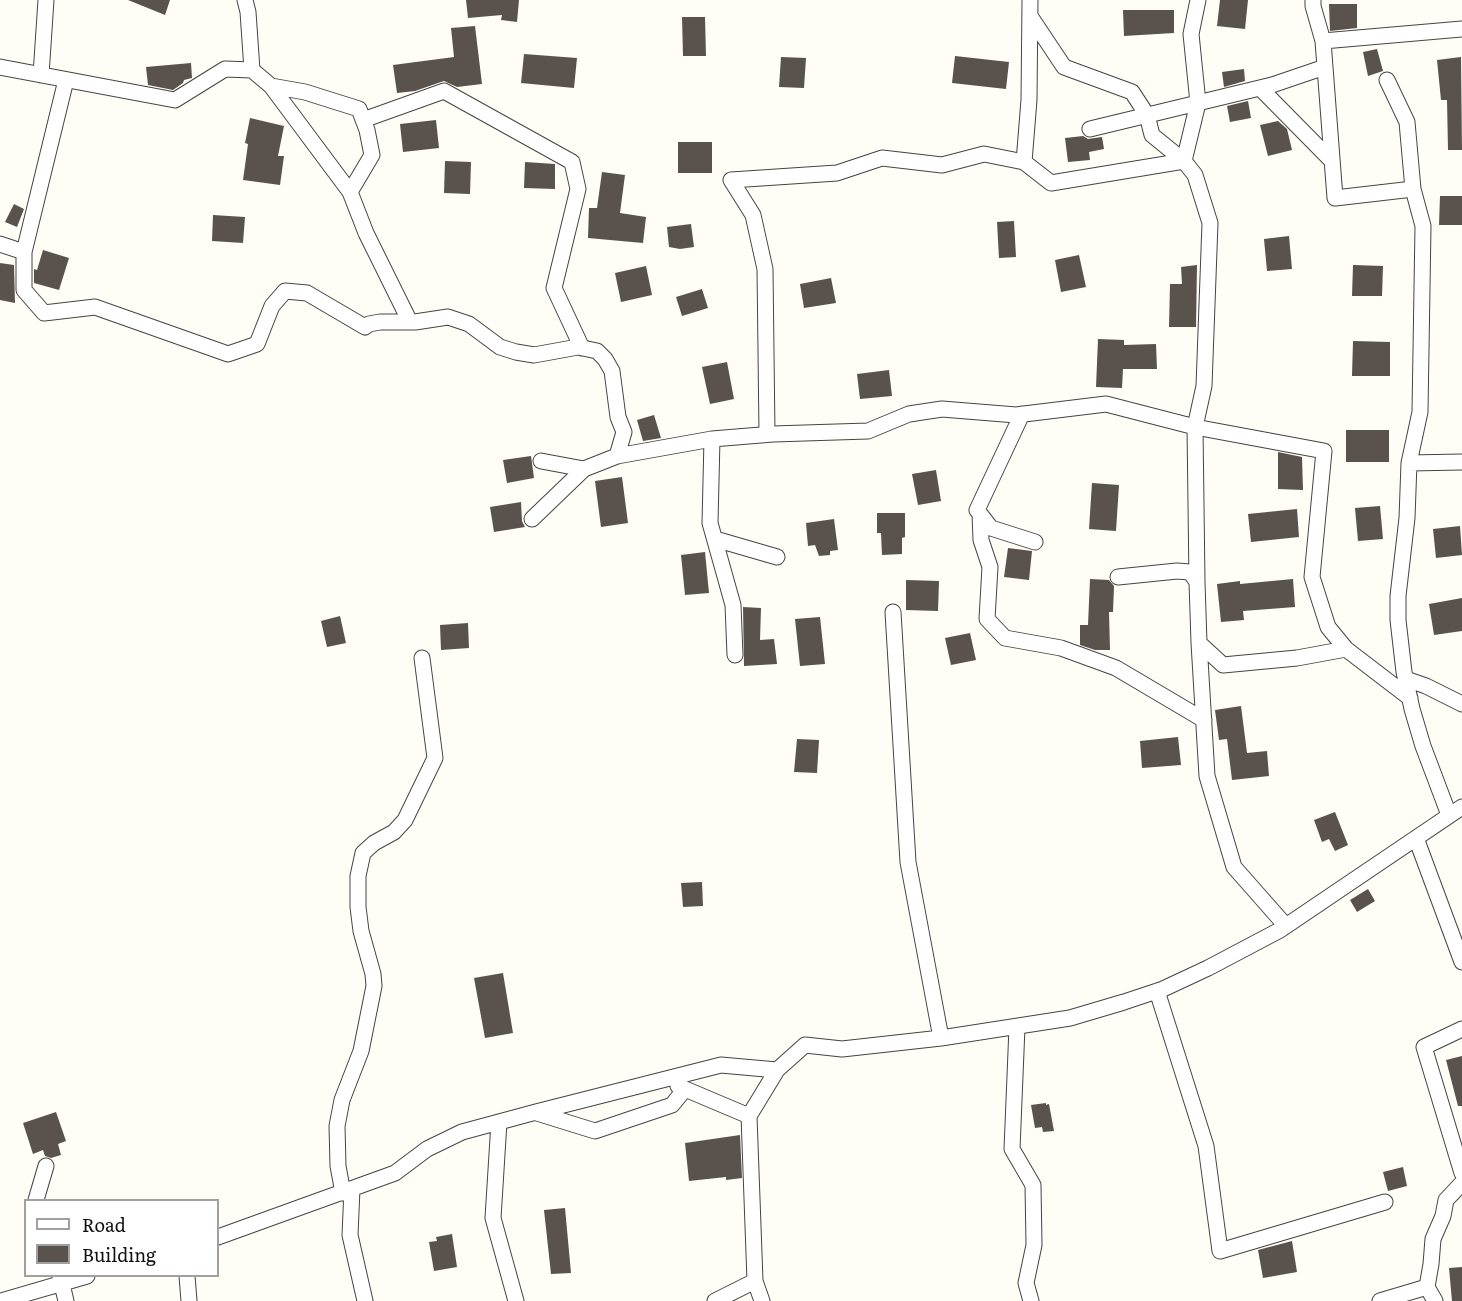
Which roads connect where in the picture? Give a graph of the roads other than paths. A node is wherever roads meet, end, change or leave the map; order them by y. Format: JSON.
{"nodes":[{"id":1,"x":46,"y":0,"type":"edge"},
{"id":2,"x":245,"y":0,"type":"edge"},
{"id":3,"x":1198,"y":0,"type":"edge"},
{"id":4,"x":1313,"y":0,"type":"edge"},
{"id":5,"x":1030,"y":8,"type":"edge"},
{"id":6,"x":1462,"y":29,"type":"edge"},
{"id":7,"x":1323,"y":41,"type":"junction"},
{"id":8,"x":0,"y":67,"type":"edge"},
{"id":9,"x":1325,"y":67,"type":"junction"},
{"id":10,"x":252,"y":70,"type":"junction"},
{"id":11,"x":41,"y":75,"type":"junction"},
{"id":12,"x":66,"y":80,"type":"junction"},
{"id":13,"x":1387,"y":80,"type":"dead end"},
{"id":14,"x":271,"y":86,"type":"junction"},
{"id":15,"x":1260,"y":88,"type":"junction"},
{"id":16,"x":1198,"y":103,"type":"junction"},
{"id":17,"x":1147,"y":115,"type":"junction"},
{"id":18,"x":363,"y":120,"type":"junction"},
{"id":19,"x":1090,"y":129,"type":"dead end"},
{"id":20,"x":1331,"y":160,"type":"junction"},
{"id":21,"x":1184,"y":161,"type":"junction"},
{"id":22,"x":1024,"y":162,"type":"junction"},
{"id":23,"x":1413,"y":189,"type":"junction"},
{"id":24,"x":350,"y":192,"type":"junction"},
{"id":25,"x":0,"y":244,"type":"edge"},
{"id":26,"x":24,"y":252,"type":"junction"},
{"id":27,"x":410,"y":322,"type":"junction"},
{"id":28,"x":582,"y":348,"type":"junction"},
{"id":29,"x":1022,"y":414,"type":"junction"},
{"id":30,"x":1195,"y":427,"type":"junction"},
{"id":31,"x":767,"y":434,"type":"junction"},
{"id":32,"x":712,"y":439,"type":"junction"},
{"id":33,"x":617,"y":456,"type":"junction"},
{"id":34,"x":541,"y":461,"type":"dead end"},
{"id":35,"x":1462,"y":462,"type":"edge"},
{"id":36,"x":1410,"y":464,"type":"junction"},
{"id":37,"x":584,"y":469,"type":"junction"},
{"id":38,"x":980,"y":514,"type":"junction"},
{"id":39,"x":532,"y":519,"type":"dead end"},
{"id":40,"x":715,"y":538,"type":"junction"},
{"id":41,"x":1035,"y":542,"type":"dead end"},
{"id":42,"x":777,"y":557,"type":"dead end"},
{"id":43,"x":1118,"y":577,"type":"dead end"},
{"id":44,"x":1197,"y":582,"type":"junction"},
{"id":45,"x":893,"y":612,"type":"dead end"},
{"id":46,"x":1199,"y":643,"type":"junction"},
{"id":47,"x":1346,"y":649,"type":"junction"},
{"id":48,"x":735,"y":655,"type":"dead end"},
{"id":49,"x":422,"y":658,"type":"dead end"},
{"id":50,"x":1376,"y":674,"type":"junction"},
{"id":51,"x":1405,"y":676,"type":"junction"},
{"id":52,"x":1410,"y":698,"type":"junction"},
{"id":53,"x":1462,"y":704,"type":"edge"},
{"id":54,"x":1204,"y":720,"type":"junction"},
{"id":55,"x":1456,"y":811,"type":"edge"},
{"id":56,"x":1416,"y":838,"type":"junction"},
{"id":57,"x":1286,"y":926,"type":"junction"},
{"id":58,"x":1462,"y":962,"type":"edge"},
{"id":59,"x":1158,"y":991,"type":"junction"},
{"id":60,"x":1017,"y":1027,"type":"junction"},
{"id":61,"x":1462,"y":1029,"type":"edge"},
{"id":62,"x":941,"y":1038,"type":"junction"},
{"id":63,"x":777,"y":1070,"type":"junction"},
{"id":64,"x":663,"y":1080,"type":"junction"},
{"id":65,"x":685,"y":1089,"type":"junction"},
{"id":66,"x":537,"y":1112,"type":"junction"},
{"id":67,"x":749,"y":1116,"type":"junction"},
{"id":68,"x":499,"y":1122,"type":"junction"},
{"id":69,"x":46,"y":1166,"type":"dead end"},
{"id":70,"x":1462,"y":1173,"type":"edge"},
{"id":71,"x":1462,"y":1184,"type":"edge"},
{"id":72,"x":347,"y":1191,"type":"junction"},
{"id":73,"x":36,"y":1199,"type":"edge"},
{"id":74,"x":1385,"y":1202,"type":"dead end"},
{"id":75,"x":219,"y":1237,"type":"edge"},
{"id":76,"x":77,"y":1277,"type":"edge"},
{"id":77,"x":187,"y":1277,"type":"edge"},
{"id":78,"x":61,"y":1280,"type":"edge"},
{"id":79,"x":755,"y":1281,"type":"junction"},
{"id":80,"x":1427,"y":1287,"type":"junction"},
{"id":81,"x":1,"y":1301,"type":"edge"},
{"id":82,"x":66,"y":1301,"type":"edge"},
{"id":83,"x":189,"y":1301,"type":"edge"},
{"id":84,"x":365,"y":1301,"type":"edge"},
{"id":85,"x":516,"y":1301,"type":"edge"},
{"id":86,"x":715,"y":1301,"type":"edge"},
{"id":87,"x":762,"y":1301,"type":"edge"},
{"id":88,"x":1031,"y":1301,"type":"edge"},
{"id":89,"x":1380,"y":1301,"type":"edge"},
{"id":90,"x":1435,"y":1301,"type":"edge"}],
"edges":[{"from":1,"to":11,"type":"street"},
{"from":2,"to":10,"type":"street"},
{"from":3,"to":16,"type":"street"},
{"from":4,"to":7,"type":"street"},
{"from":5,"to":17,"type":"street"},
{"from":5,"to":22,"type":"street"},
{"from":6,"to":7,"type":"street"},
{"from":7,"to":9,"type":"street"},
{"from":8,"to":11,"type":"street"},
{"from":9,"to":15,"type":"street"},
{"from":9,"to":20,"type":"street"},
{"from":10,"to":12,"type":"street"},
{"from":10,"to":14,"type":"street"},
{"from":11,"to":12,"type":"street"},
{"from":12,"to":26,"type":"street"},
{"from":13,"to":23,"type":"street"},
{"from":14,"to":18,"type":"street"},
{"from":14,"to":24,"type":"street"},
{"from":15,"to":16,"type":"street"},
{"from":15,"to":20,"type":"street"},
{"from":16,"to":17,"type":"street"},
{"from":16,"to":21,"type":"street"},
{"from":17,"to":19,"type":"street"},
{"from":17,"to":21,"type":"street"},
{"from":18,"to":24,"type":"street"},
{"from":18,"to":28,"type":"street"},
{"from":20,"to":23,"type":"street"},
{"from":21,"to":22,"type":"street"},
{"from":21,"to":30,"type":"street"},
{"from":22,"to":31,"type":"street"},
{"from":23,"to":36,"type":"street"},
{"from":24,"to":27,"type":"street"},
{"from":25,"to":26,"type":"street"},
{"from":26,"to":27,"type":"street"},
{"from":27,"to":28,"type":"street"},
{"from":28,"to":33,"type":"street"},
{"from":29,"to":30,"type":"street"},
{"from":29,"to":31,"type":"street"},
{"from":29,"to":38,"type":"street"},
{"from":30,"to":44,"type":"street"},
{"from":30,"to":47,"type":"street"},
{"from":31,"to":32,"type":"street"},
{"from":32,"to":33,"type":"street"},
{"from":32,"to":40,"type":"street"},
{"from":33,"to":37,"type":"street"},
{"from":34,"to":37,"type":"street"},
{"from":35,"to":36,"type":"street"},
{"from":36,"to":51,"type":"street"},
{"from":37,"to":39,"type":"street"},
{"from":38,"to":41,"type":"street"},
{"from":38,"to":54,"type":"street"},
{"from":40,"to":42,"type":"street"},
{"from":40,"to":48,"type":"street"},
{"from":43,"to":44,"type":"street"},
{"from":44,"to":46,"type":"street"},
{"from":45,"to":62,"type":"street"},
{"from":46,"to":47,"type":"street"},
{"from":46,"to":54,"type":"street"},
{"from":47,"to":50,"type":"street"},
{"from":49,"to":72,"type":"street"},
{"from":50,"to":51,"type":"street"},
{"from":50,"to":52,"type":"street"},
{"from":51,"to":52,"type":"street"},
{"from":51,"to":53,"type":"street"},
{"from":52,"to":55,"type":"street"},
{"from":54,"to":57,"type":"street"},
{"from":55,"to":56,"type":"street"},
{"from":56,"to":57,"type":"street"},
{"from":56,"to":58,"type":"street"},
{"from":57,"to":59,"type":"street"},
{"from":59,"to":60,"type":"street"},
{"from":59,"to":74,"type":"street"},
{"from":60,"to":62,"type":"street"},
{"from":60,"to":88,"type":"street"},
{"from":61,"to":70,"type":"street"},
{"from":62,"to":63,"type":"street"},
{"from":63,"to":64,"type":"street"},
{"from":63,"to":67,"type":"street"},
{"from":64,"to":65,"type":"street"},
{"from":64,"to":66,"type":"street"},
{"from":65,"to":66,"type":"street"},
{"from":65,"to":67,"type":"street"},
{"from":66,"to":68,"type":"street"},
{"from":67,"to":79,"type":"street"},
{"from":68,"to":72,"type":"street"},
{"from":68,"to":85,"type":"street"},
{"from":69,"to":73,"type":"street"},
{"from":71,"to":80,"type":"street"},
{"from":72,"to":75,"type":"street"},
{"from":72,"to":84,"type":"street"},
{"from":76,"to":78,"type":"street"},
{"from":77,"to":83,"type":"street"},
{"from":78,"to":81,"type":"street"},
{"from":78,"to":82,"type":"street"},
{"from":79,"to":86,"type":"street"},
{"from":79,"to":87,"type":"street"},
{"from":80,"to":89,"type":"street"},
{"from":80,"to":90,"type":"street"}]}
